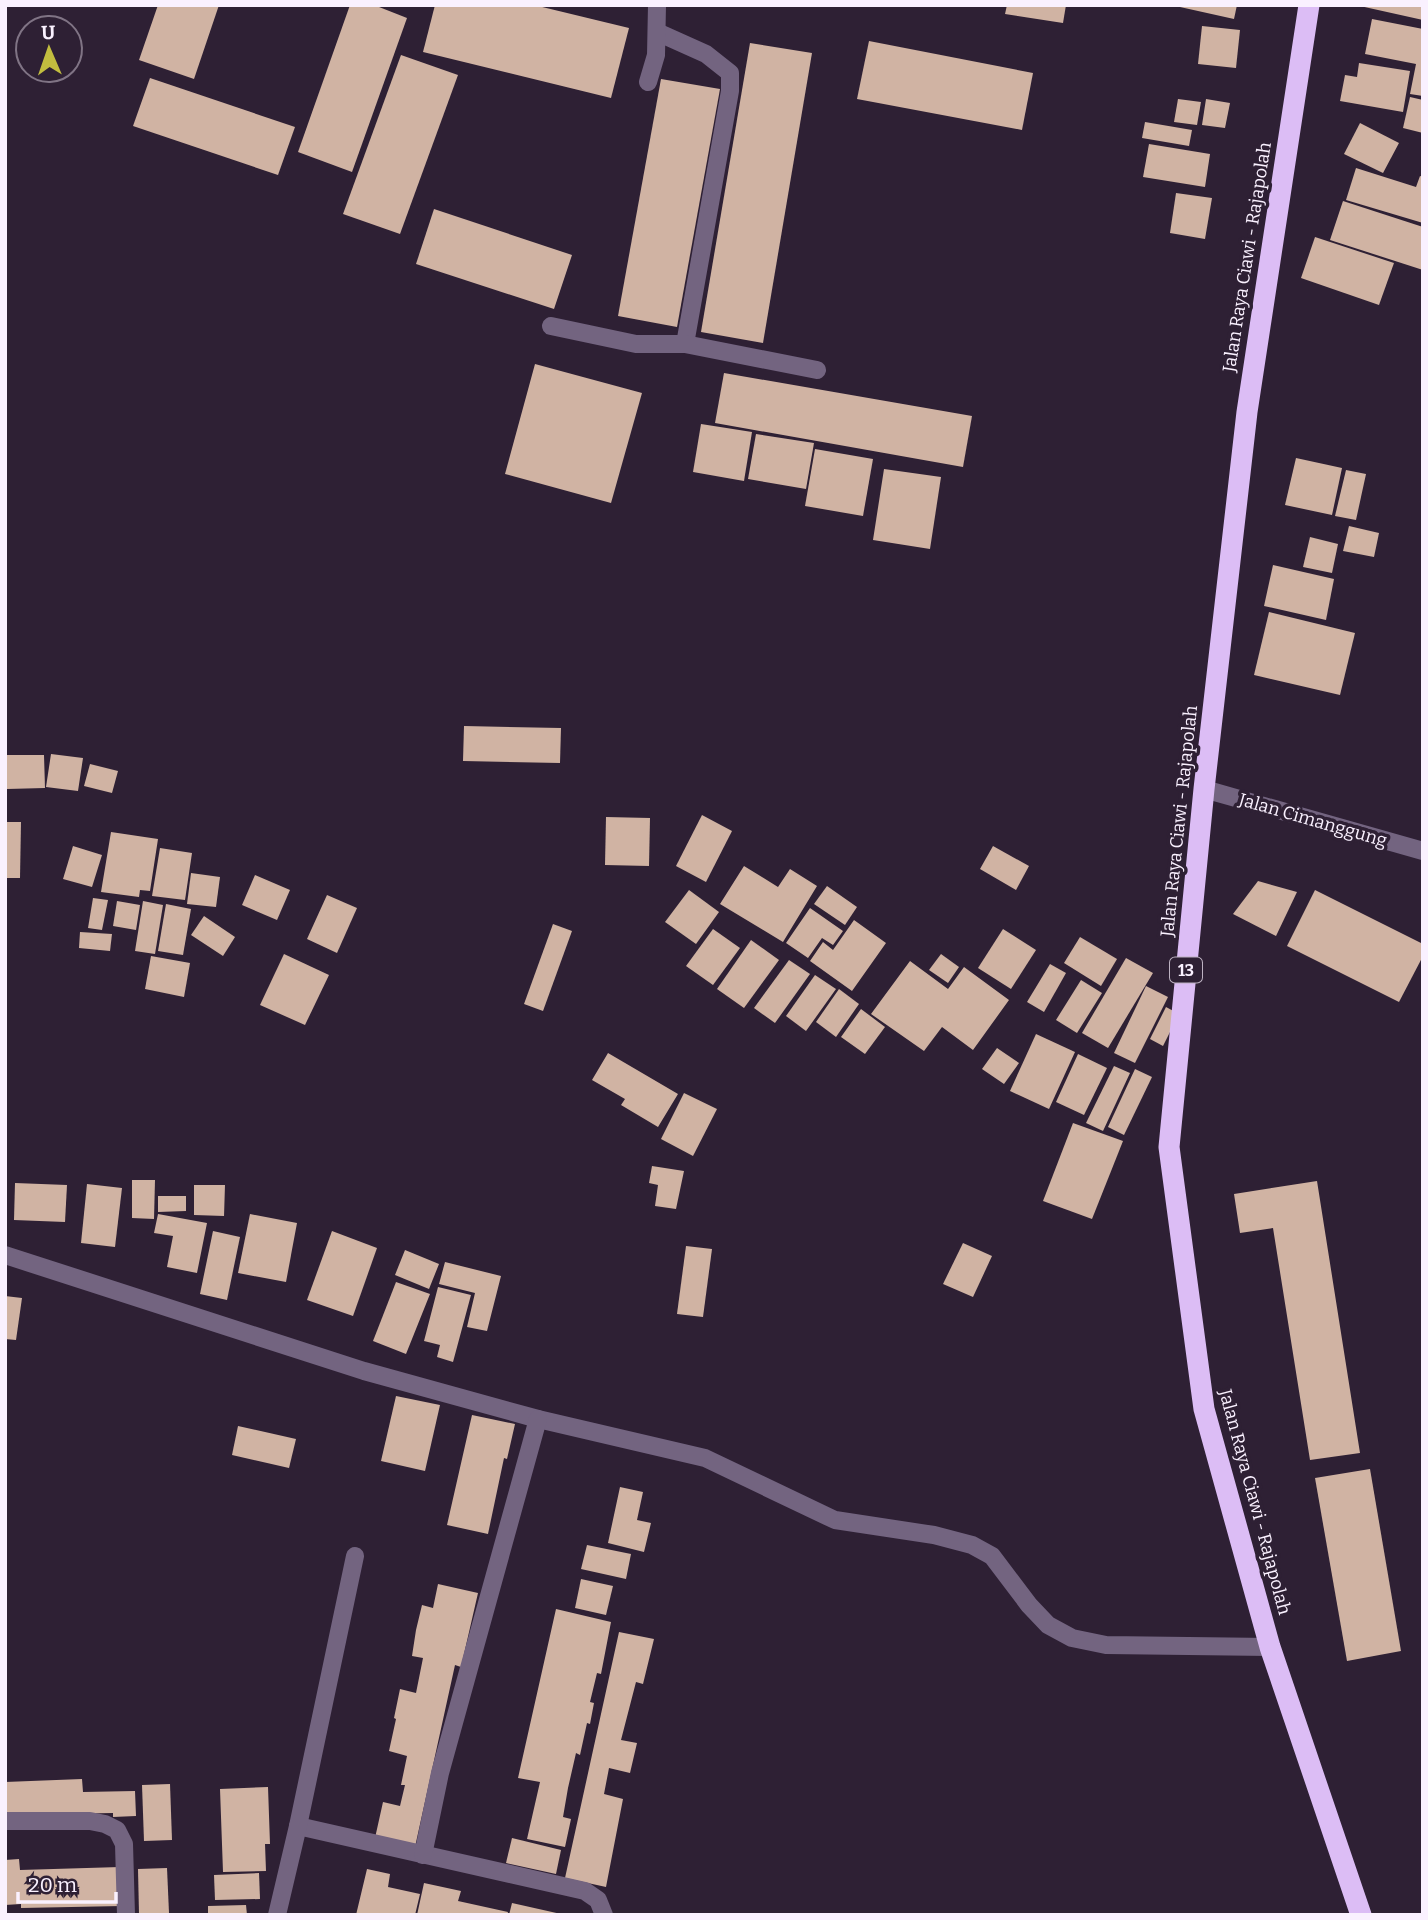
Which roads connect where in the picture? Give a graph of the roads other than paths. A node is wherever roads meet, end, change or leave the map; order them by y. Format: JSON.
{"nodes":[{"id":1,"x":656,"y":5,"type":"edge"},
{"id":2,"x":1309,"y":5,"type":"edge"},
{"id":3,"x":657,"y":32,"type":"junction"},
{"id":4,"x":648,"y":82,"type":"dead end"},
{"id":5,"x":551,"y":326,"type":"dead end"},
{"id":6,"x":685,"y":344,"type":"junction"},
{"id":7,"x":817,"y":370,"type":"dead end"},
{"id":8,"x":1204,"y":789,"type":"junction"},
{"id":9,"x":1423,"y":851,"type":"edge"},
{"id":10,"x":5,"y":1255,"type":"edge"},
{"id":11,"x":538,"y":1419,"type":"junction"},
{"id":12,"x":355,"y":1556,"type":"dead end"},
{"id":13,"x":1270,"y":1647,"type":"junction"},
{"id":14,"x":5,"y":1821,"type":"edge"},
{"id":15,"x":298,"y":1826,"type":"junction"},
{"id":16,"x":423,"y":1855,"type":"junction"},
{"id":17,"x":126,"y":1915,"type":"edge"},
{"id":18,"x":277,"y":1915,"type":"edge"},
{"id":19,"x":604,"y":1915,"type":"edge"},
{"id":20,"x":1361,"y":1915,"type":"edge"}],
"edges":[{"from":1,"to":3,"type":"street"},
{"from":2,"to":8,"type":"highway","name":"Jalan Raya Ciawi - Rajapolah","number":"13"},
{"from":3,"to":4,"type":"street"},
{"from":3,"to":6,"type":"street"},
{"from":5,"to":6,"type":"street"},
{"from":6,"to":7,"type":"street"},
{"from":8,"to":9,"type":"street","name":"Jalan Cimanggung"},
{"from":8,"to":13,"type":"highway","name":"Jalan Raya Ciawi - Rajapolah","number":"13"},
{"from":10,"to":11,"type":"street"},
{"from":11,"to":13,"type":"street"},
{"from":11,"to":16,"type":"street"},
{"from":12,"to":15,"type":"street"},
{"from":13,"to":20,"type":"highway","name":"Jalan Raya Ciawi - Rajapolah","number":"13"},
{"from":14,"to":17,"type":"street"},
{"from":15,"to":16,"type":"street"},
{"from":15,"to":18,"type":"street"},
{"from":16,"to":19,"type":"street"}]}
